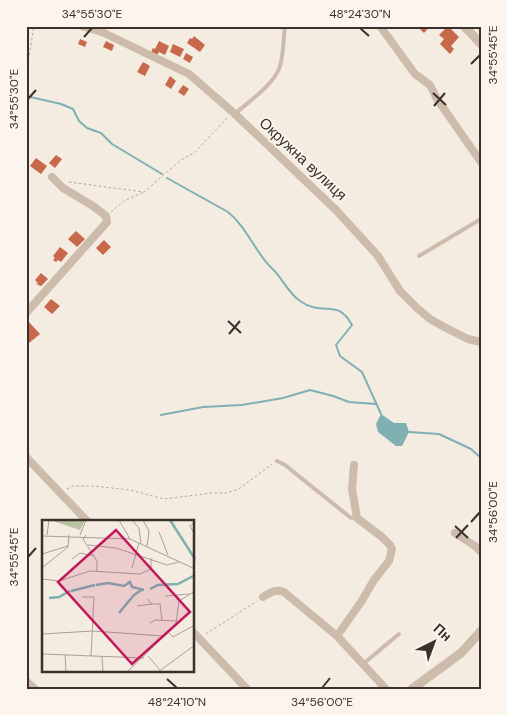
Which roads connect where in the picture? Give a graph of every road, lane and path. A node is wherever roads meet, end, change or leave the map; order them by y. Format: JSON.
{"nodes":[{"id":1,"x":34,"y":26,"type":"edge"},
{"id":2,"x":81,"y":26,"type":"edge"},
{"id":3,"x":272,"y":26,"type":"edge"},
{"id":4,"x":380,"y":26,"type":"edge"},
{"id":5,"x":464,"y":26,"type":"edge"},
{"id":6,"x":285,"y":27,"type":"edge"},
{"id":7,"x":481,"y":44,"type":"edge"},
{"id":8,"x":26,"y":75,"type":"edge"},
{"id":9,"x":234,"y":113,"type":"junction"},
{"id":10,"x":481,"y":162,"type":"edge"},
{"id":11,"x":55,"y":180,"type":"joint"},
{"id":12,"x":144,"y":192,"type":"junction"},
{"id":13,"x":106,"y":216,"type":"junction"},
{"id":14,"x":481,"y":219,"type":"edge"},
{"id":15,"x":418,"y":256,"type":"dead end"},
{"id":16,"x":26,"y":313,"type":"edge"},
{"id":17,"x":481,"y":342,"type":"edge"},
{"id":18,"x":26,"y":458,"type":"edge"},
{"id":19,"x":277,"y":461,"type":"joint"},
{"id":20,"x":354,"y":465,"type":"dead end"},
{"id":21,"x":60,"y":494,"type":"junction"},
{"id":22,"x":357,"y":518,"type":"junction"},
{"id":23,"x":86,"y":520,"type":"edge"},
{"id":24,"x":455,"y":533,"type":"dead end"},
{"id":25,"x":481,"y":552,"type":"edge"},
{"id":26,"x":263,"y":596,"type":"joint"},
{"id":27,"x":481,"y":631,"type":"edge"},
{"id":28,"x":399,"y":634,"type":"dead end"},
{"id":29,"x":196,"y":636,"type":"edge"},
{"id":30,"x":337,"y":636,"type":"junction"},
{"id":31,"x":364,"y":664,"type":"junction"},
{"id":32,"x":26,"y":680,"type":"edge"},
{"id":33,"x":34,"y":689,"type":"edge"},
{"id":34,"x":248,"y":689,"type":"edge"},
{"id":35,"x":386,"y":689,"type":"edge"},
{"id":36,"x":412,"y":689,"type":"edge"}],
"edges":[{"from":1,"to":8,"type":"path"},
{"from":2,"to":9,"type":"street","name":"Окружна вулиця"},
{"from":3,"to":6,"type":"lane"},
{"from":4,"to":10,"type":"street"},
{"from":5,"to":7,"type":"street"},
{"from":6,"to":9,"type":"lane"},
{"from":9,"to":12,"type":"path"},
{"from":9,"to":17,"type":"street","name":"Окружна вулиця"},
{"from":11,"to":12,"type":"path"},
{"from":11,"to":13,"type":"street"},
{"from":12,"to":13,"type":"path"},
{"from":13,"to":16,"type":"street"},
{"from":14,"to":15,"type":"lane"},
{"from":18,"to":21,"type":"street"},
{"from":19,"to":21,"type":"path"},
{"from":19,"to":22,"type":"lane"},
{"from":20,"to":22,"type":"street"},
{"from":21,"to":23,"type":"street"},
{"from":22,"to":30,"type":"street"},
{"from":24,"to":25,"type":"street"},
{"from":26,"to":29,"type":"path"},
{"from":26,"to":30,"type":"street"},
{"from":27,"to":36,"type":"street"},
{"from":28,"to":31,"type":"lane"},
{"from":29,"to":34,"type":"street"},
{"from":30,"to":31,"type":"street"},
{"from":31,"to":35,"type":"street"},
{"from":32,"to":33,"type":"street"}]}
